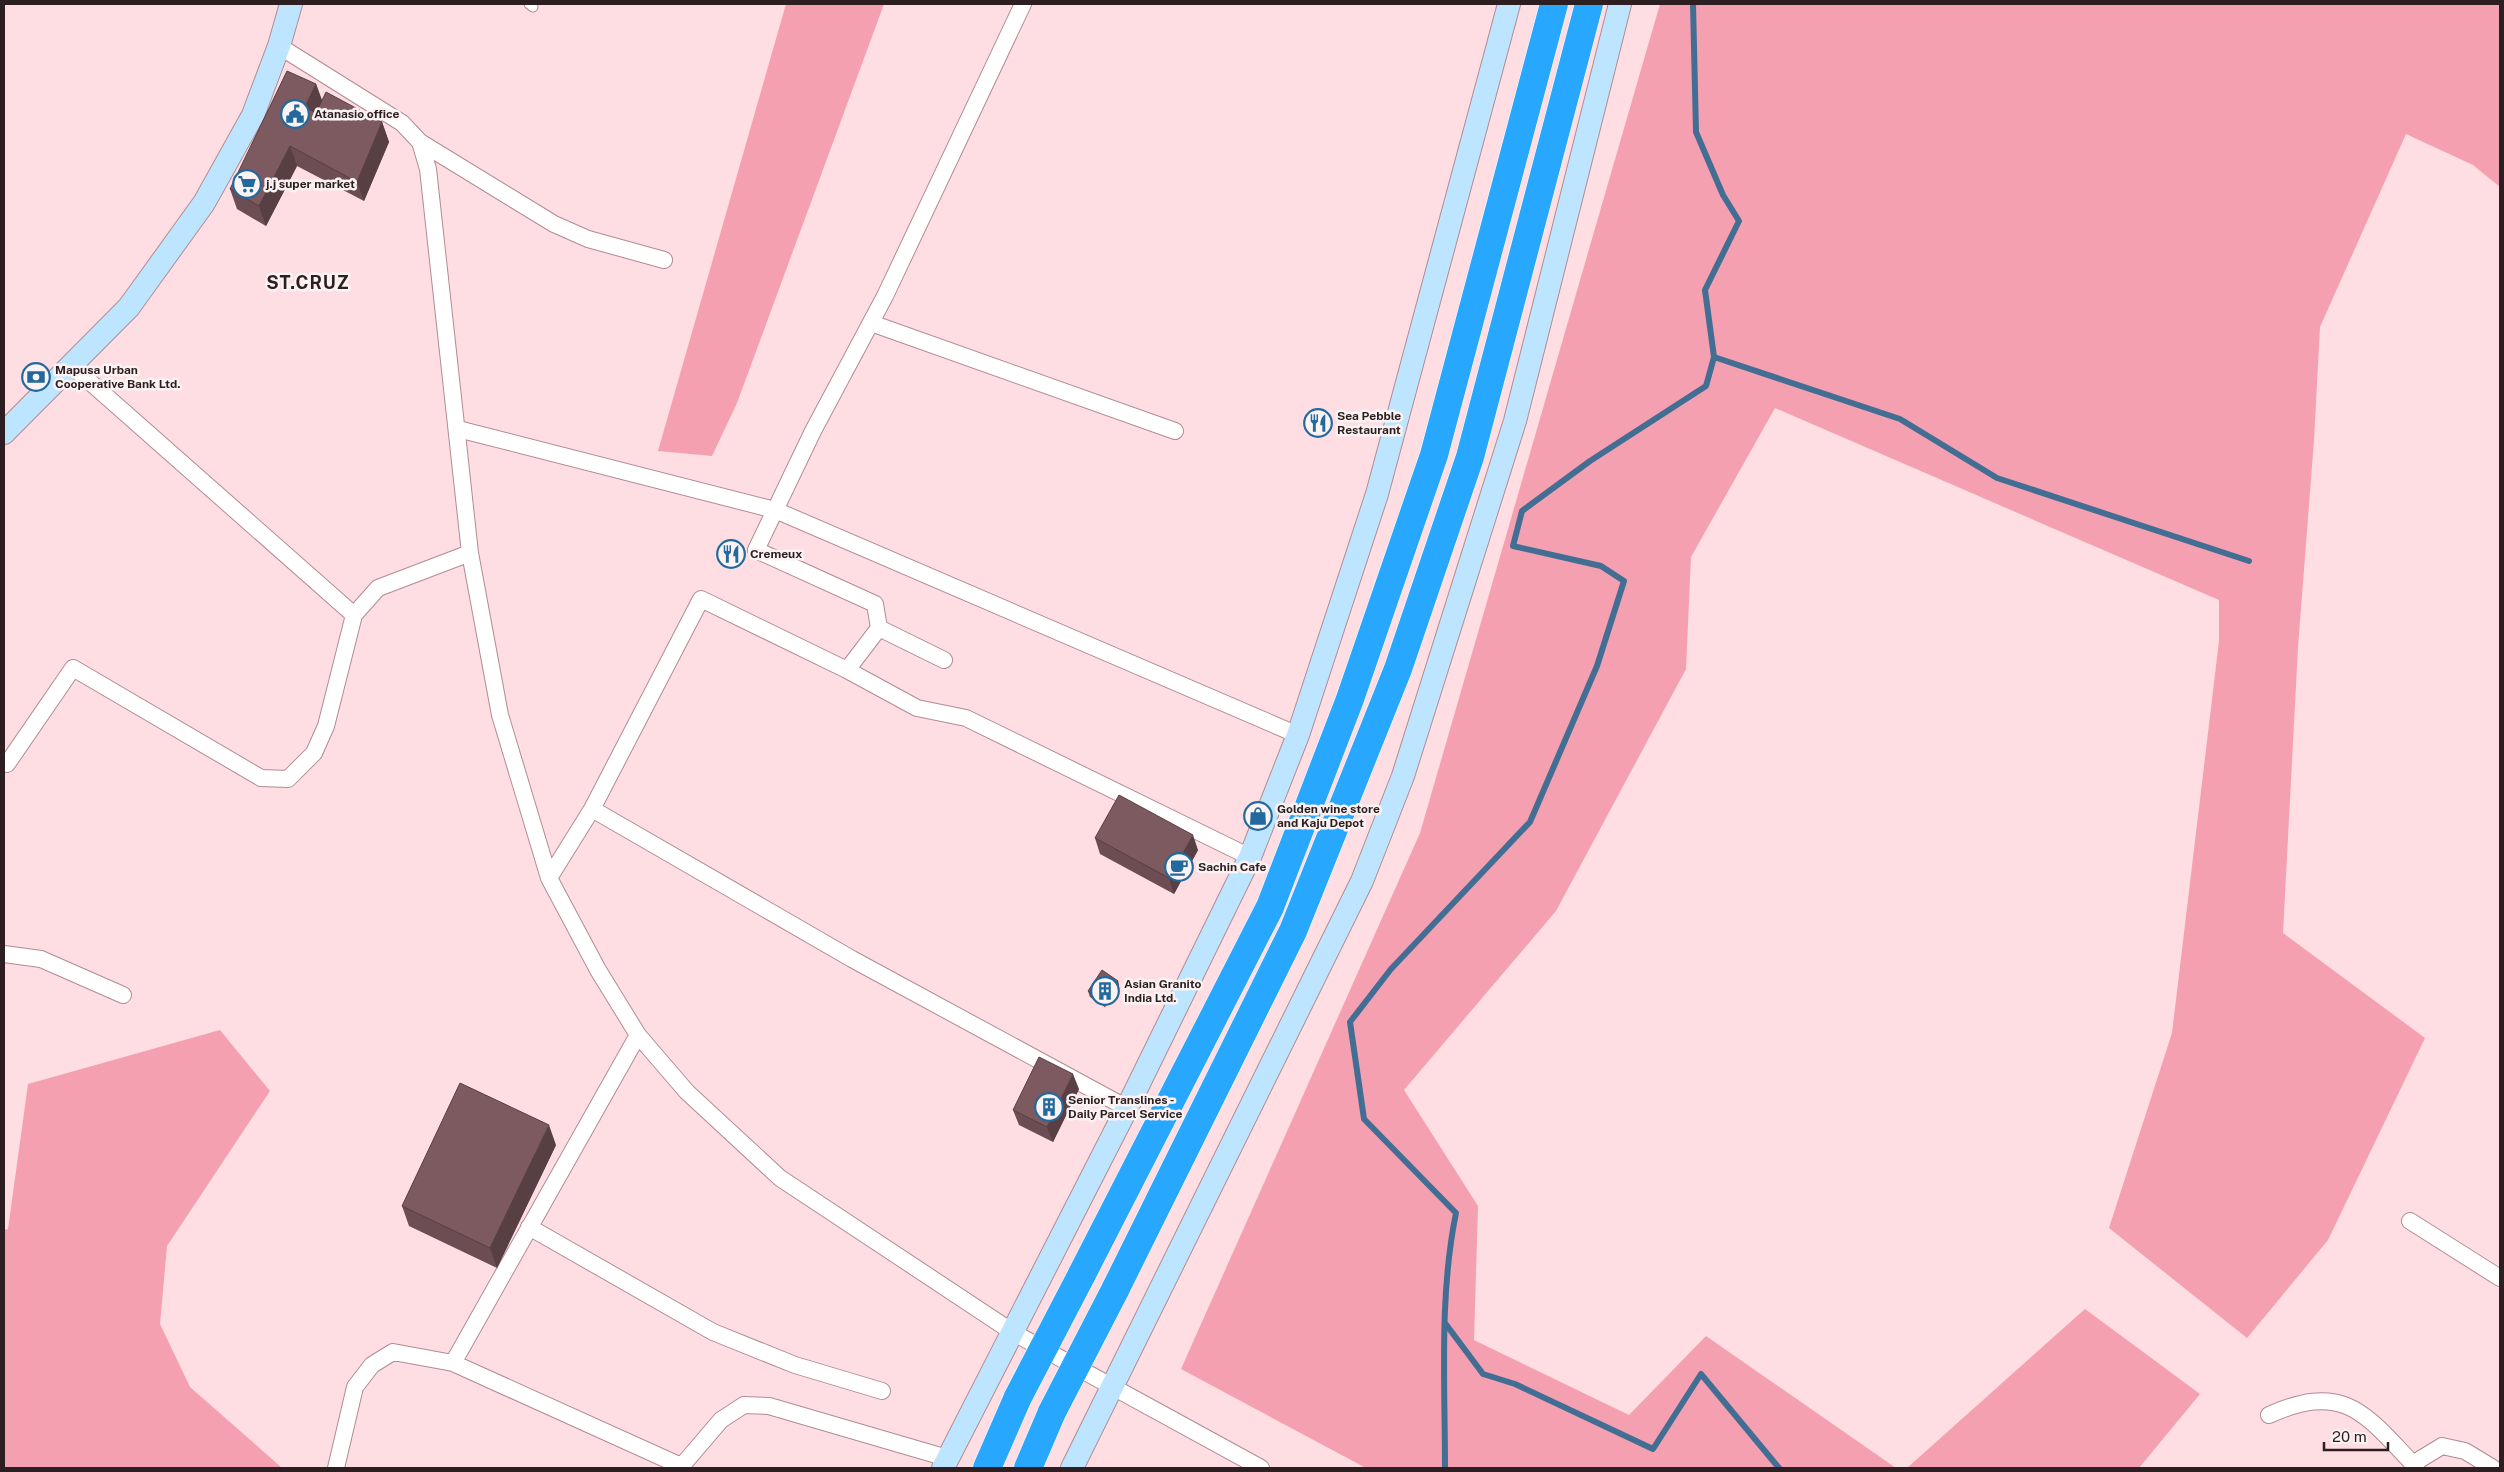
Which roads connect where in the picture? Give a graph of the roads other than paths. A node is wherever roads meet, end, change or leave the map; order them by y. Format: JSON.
{"nodes":[{"id":1,"x":291,"y":4,"type":"edge"},
{"id":2,"x":1023,"y":4,"type":"edge"},
{"id":3,"x":1509,"y":4,"type":"edge"},
{"id":4,"x":1554,"y":4,"type":"edge"},
{"id":5,"x":1589,"y":4,"type":"edge"},
{"id":6,"x":1620,"y":4,"type":"edge"},
{"id":7,"x":279,"y":46,"type":"junction"},
{"id":8,"x":420,"y":142,"type":"junction"},
{"id":9,"x":664,"y":260,"type":"dead end"},
{"id":10,"x":871,"y":323,"type":"junction"},
{"id":11,"x":72,"y":366,"type":"junction"},
{"id":12,"x":458,"y":429,"type":"junction"},
{"id":13,"x":1174,"y":431,"type":"dead end"},
{"id":14,"x":4,"y":433,"type":"edge"},
{"id":15,"x":775,"y":510,"type":"junction"},
{"id":16,"x":470,"y":553,"type":"junction"},
{"id":17,"x":354,"y":615,"type":"junction"},
{"id":18,"x":879,"y":628,"type":"junction"},
{"id":19,"x":944,"y":660,"type":"dead end"},
{"id":20,"x":847,"y":670,"type":"junction"},
{"id":21,"x":1298,"y":735,"type":"junction"},
{"id":22,"x":4,"y":762,"type":"edge"},
{"id":23,"x":592,"y":809,"type":"junction"},
{"id":24,"x":1250,"y":857,"type":"junction"},
{"id":25,"x":549,"y":878,"type":"junction"},
{"id":26,"x":4,"y":954,"type":"edge"},
{"id":27,"x":123,"y":995,"type":"dead end"},
{"id":28,"x":638,"y":1035,"type":"junction"},
{"id":29,"x":1127,"y":1108,"type":"junction"},
{"id":30,"x":2410,"y":1221,"type":"dead end"},
{"id":31,"x":529,"y":1227,"type":"junction"},
{"id":32,"x":2500,"y":1278,"type":"edge"},
{"id":33,"x":1014,"y":1333,"type":"junction"},
{"id":34,"x":452,"y":1363,"type":"junction"},
{"id":35,"x":1111,"y":1388,"type":"junction"},
{"id":36,"x":882,"y":1391,"type":"dead end"},
{"id":37,"x":2269,"y":1415,"type":"dead end"},
{"id":38,"x":945,"y":1463,"type":"edge"},
{"id":39,"x":680,"y":1467,"type":"edge"},
{"id":40,"x":2414,"y":1467,"type":"edge"},
{"id":41,"x":336,"y":1468,"type":"edge"},
{"id":42,"x":987,"y":1468,"type":"edge"},
{"id":43,"x":1028,"y":1468,"type":"edge"},
{"id":44,"x":1072,"y":1468,"type":"edge"},
{"id":45,"x":1261,"y":1468,"type":"edge"},
{"id":46,"x":2493,"y":1468,"type":"edge"}],
"edges":[{"from":1,"to":7,"type":"street"},
{"from":2,"to":10,"type":"street"},
{"from":3,"to":21,"type":"street"},
{"from":4,"to":42,"type":"highway","bridge":true},
{"from":5,"to":43,"type":"highway","bridge":true},
{"from":6,"to":35,"type":"street"},
{"from":7,"to":8,"type":"street"},
{"from":7,"to":11,"type":"street"},
{"from":8,"to":9,"type":"street"},
{"from":8,"to":12,"type":"street"},
{"from":10,"to":13,"type":"street"},
{"from":10,"to":15,"type":"street"},
{"from":11,"to":14,"type":"street"},
{"from":11,"to":17,"type":"street"},
{"from":12,"to":15,"type":"street"},
{"from":12,"to":16,"type":"street"},
{"from":15,"to":18,"type":"street"},
{"from":15,"to":21,"type":"street"},
{"from":16,"to":17,"type":"street"},
{"from":16,"to":25,"type":"street"},
{"from":17,"to":22,"type":"street"},
{"from":18,"to":19,"type":"street"},
{"from":18,"to":20,"type":"street"},
{"from":20,"to":23,"type":"street"},
{"from":20,"to":24,"type":"street"},
{"from":21,"to":24,"type":"street"},
{"from":23,"to":25,"type":"street"},
{"from":23,"to":29,"type":"street"},
{"from":24,"to":29,"type":"street"},
{"from":25,"to":28,"type":"street"},
{"from":26,"to":27,"type":"street"},
{"from":28,"to":31,"type":"street"},
{"from":28,"to":33,"type":"street"},
{"from":29,"to":33,"type":"street"},
{"from":30,"to":32,"type":"street"},
{"from":31,"to":34,"type":"street"},
{"from":31,"to":36,"type":"street"},
{"from":33,"to":35,"type":"street"},
{"from":33,"to":38,"type":"street"},
{"from":34,"to":39,"type":"street"},
{"from":34,"to":41,"type":"street"},
{"from":35,"to":44,"type":"street"},
{"from":35,"to":45,"type":"street"},
{"from":37,"to":40,"type":"street"},
{"from":38,"to":39,"type":"street"},
{"from":40,"to":46,"type":"street"}]}
